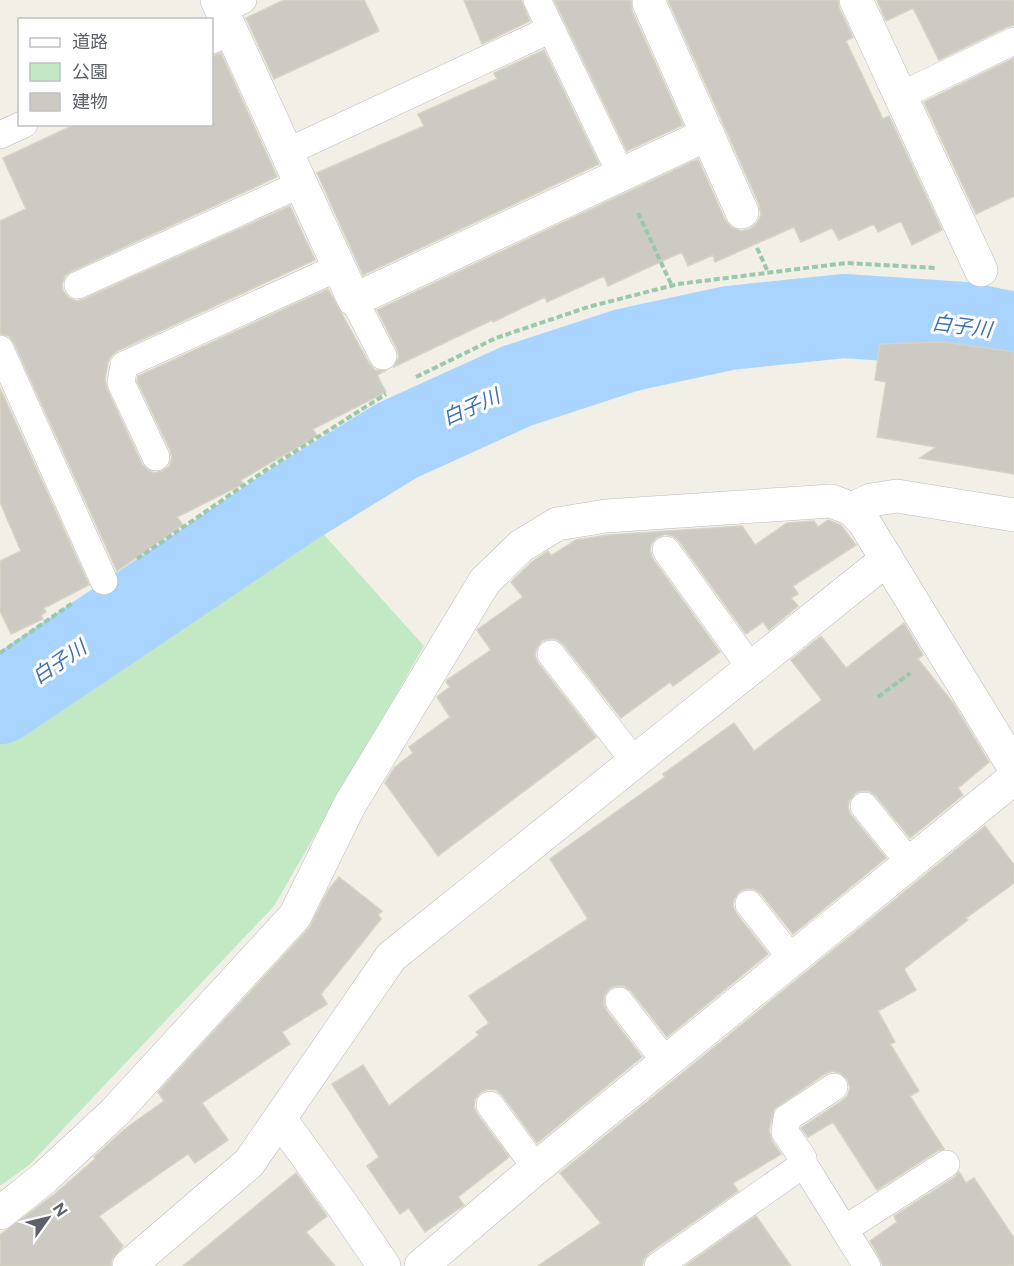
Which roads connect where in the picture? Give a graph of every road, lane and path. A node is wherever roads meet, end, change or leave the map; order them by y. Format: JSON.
{"nodes":[{"id":1,"x":537,"y":0,"type":"edge"},
{"id":2,"x":650,"y":0,"type":"edge"},
{"id":3,"x":856,"y":0,"type":"edge"},
{"id":4,"x":225,"y":16,"type":"edge"},
{"id":5,"x":551,"y":29,"type":"junction"},
{"id":6,"x":1014,"y":41,"type":"edge"},
{"id":7,"x":900,"y":96,"type":"junction"},
{"id":8,"x":20,"y":126,"type":"edge"},
{"id":9,"x":708,"y":134,"type":"junction"},
{"id":10,"x":0,"y":135,"type":"edge"},
{"id":11,"x":287,"y":152,"type":"junction"},
{"id":12,"x":621,"y":174,"type":"junction"},
{"id":13,"x":301,"y":184,"type":"junction"},
{"id":14,"x":742,"y":212,"type":"dead end"},
{"id":15,"x":339,"y":267,"type":"junction"},
{"id":16,"x":981,"y":270,"type":"joint"},
{"id":17,"x":78,"y":285,"type":"dead end"},
{"id":18,"x":672,"y":286,"type":"junction"},
{"id":19,"x":354,"y":300,"type":"junction"},
{"id":20,"x":0,"y":349,"type":"edge"},
{"id":21,"x":383,"y":356,"type":"dead end"},
{"id":22,"x":407,"y":382,"type":"dead end"},
{"id":23,"x":388,"y":393,"type":"dead end"},
{"id":24,"x":156,"y":456,"type":"dead end"},
{"id":25,"x":852,"y":509,"type":"junction"},
{"id":26,"x":1014,"y":515,"type":"edge"},
{"id":27,"x":666,"y":550,"type":"dead end"},
{"id":28,"x":887,"y":559,"type":"junction"},
{"id":29,"x":104,"y":581,"type":"junction"},
{"id":30,"x":0,"y":653,"type":"edge"},
{"id":31,"x":551,"y":654,"type":"dead end"},
{"id":32,"x":751,"y":668,"type":"junction"},
{"id":33,"x":635,"y":762,"type":"junction"},
{"id":34,"x":1014,"y":767,"type":"edge"},
{"id":35,"x":1014,"y":778,"type":"edge"},
{"id":36,"x":864,"y":806,"type":"dead end"},
{"id":37,"x":910,"y":863,"type":"junction"},
{"id":38,"x":749,"y":904,"type":"dead end"},
{"id":39,"x":792,"y":959,"type":"junction"},
{"id":40,"x":619,"y":1001,"type":"dead end"},
{"id":41,"x":666,"y":1062,"type":"junction"},
{"id":42,"x":834,"y":1087,"type":"dead end"},
{"id":43,"x":490,"y":1105,"type":"dead end"},
{"id":44,"x":280,"y":1119,"type":"junction"},
{"id":45,"x":946,"y":1164,"type":"dead end"},
{"id":46,"x":804,"y":1167,"type":"junction"},
{"id":47,"x":536,"y":1168,"type":"junction"},
{"id":48,"x":0,"y":1213,"type":"edge"},
{"id":49,"x":844,"y":1229,"type":"junction"},
{"id":50,"x":129,"y":1266,"type":"edge"},
{"id":51,"x":384,"y":1266,"type":"edge"},
{"id":52,"x":421,"y":1266,"type":"edge"},
{"id":53,"x":658,"y":1266,"type":"edge"},
{"id":54,"x":867,"y":1266,"type":"edge"}],
"edges":[{"from":1,"to":5,"type":"lane"},
{"from":2,"to":9,"type":"street"},
{"from":3,"to":7,"type":"street"},
{"from":4,"to":11,"type":"street"},
{"from":5,"to":11,"type":"lane"},
{"from":5,"to":12,"type":"lane"},
{"from":6,"to":7,"type":"lane"},
{"from":7,"to":16,"type":"street"},
{"from":8,"to":10,"type":"lane"},
{"from":9,"to":12,"type":"street"},
{"from":9,"to":14,"type":"street"},
{"from":11,"to":13,"type":"street"},
{"from":12,"to":18,"type":"path"},
{"from":12,"to":19,"type":"street"},
{"from":13,"to":15,"type":"street"},
{"from":13,"to":17,"type":"lane"},
{"from":15,"to":19,"type":"street"},
{"from":15,"to":24,"type":"lane"},
{"from":16,"to":18,"type":"path"},
{"from":18,"to":22,"type":"path"},
{"from":19,"to":21,"type":"lane"},
{"from":20,"to":29,"type":"lane"},
{"from":23,"to":29,"type":"path"},
{"from":25,"to":26,"type":"street"},
{"from":25,"to":28,"type":"street"},
{"from":25,"to":48,"type":"street"},
{"from":27,"to":32,"type":"lane"},
{"from":28,"to":32,"type":"street"},
{"from":28,"to":34,"type":"street"},
{"from":29,"to":30,"type":"path"},
{"from":31,"to":33,"type":"lane"},
{"from":32,"to":33,"type":"street"},
{"from":33,"to":44,"type":"street"},
{"from":35,"to":37,"type":"street"},
{"from":36,"to":37,"type":"lane"},
{"from":37,"to":39,"type":"street"},
{"from":38,"to":39,"type":"lane"},
{"from":39,"to":41,"type":"street"},
{"from":40,"to":41,"type":"lane"},
{"from":41,"to":47,"type":"street"},
{"from":42,"to":46,"type":"lane"},
{"from":43,"to":47,"type":"lane"},
{"from":44,"to":50,"type":"street"},
{"from":44,"to":51,"type":"street"},
{"from":45,"to":49,"type":"lane"},
{"from":46,"to":49,"type":"lane"},
{"from":46,"to":53,"type":"lane"},
{"from":47,"to":52,"type":"street"},
{"from":49,"to":54,"type":"lane"}]}
